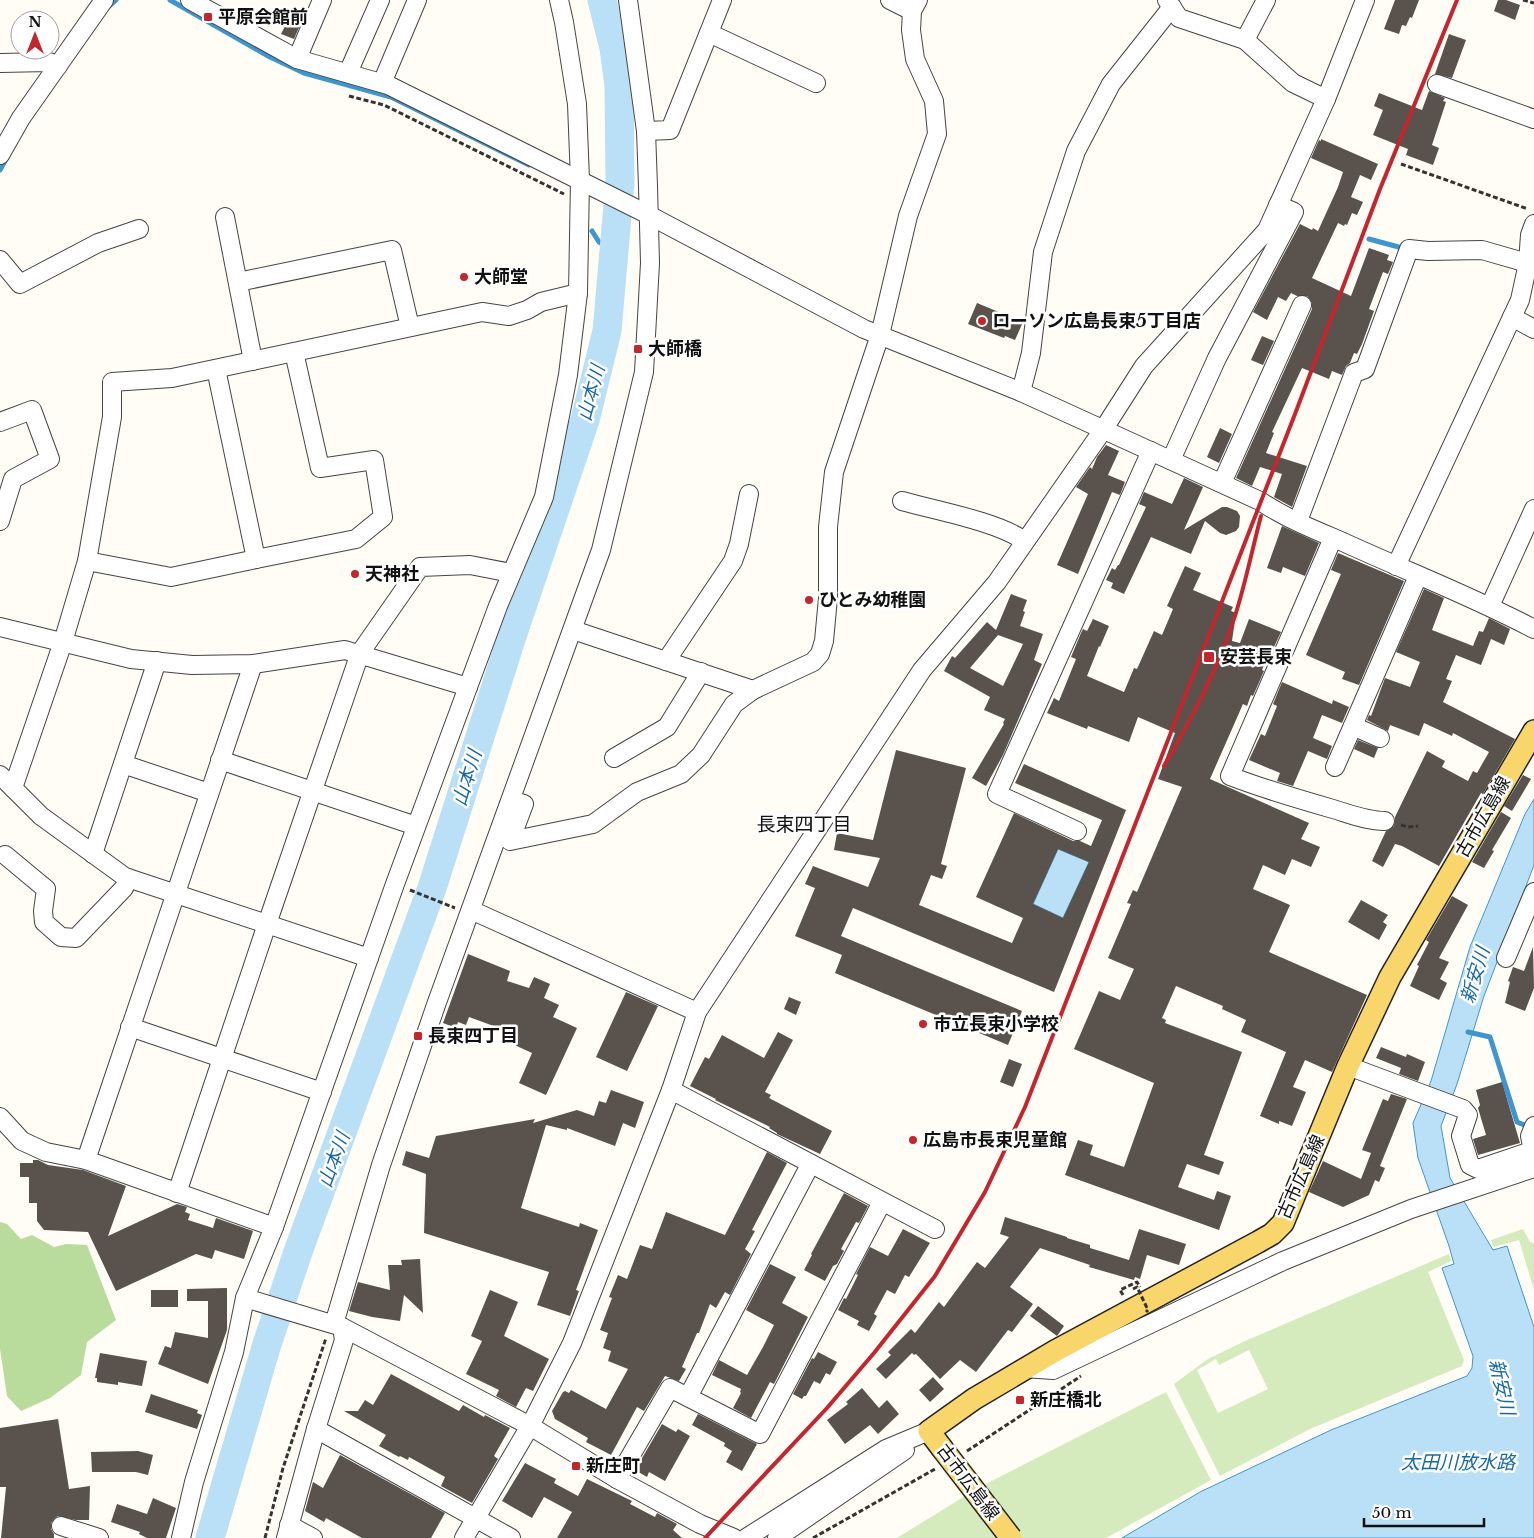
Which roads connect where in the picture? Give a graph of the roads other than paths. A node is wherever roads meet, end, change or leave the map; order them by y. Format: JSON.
{"nodes":[{"id":1,"x":104,"y":0,"type":"edge"},
{"id":2,"x":190,"y":0,"type":"edge"},
{"id":3,"x":322,"y":0,"type":"edge"},
{"id":4,"x":380,"y":0,"type":"edge"},
{"id":5,"x":417,"y":0,"type":"edge"},
{"id":6,"x":559,"y":0,"type":"edge"},
{"id":7,"x":628,"y":0,"type":"edge"},
{"id":8,"x":722,"y":0,"type":"edge"},
{"id":9,"x":890,"y":0,"type":"edge"},
{"id":10,"x":1266,"y":0,"type":"edge"},
{"id":11,"x":1365,"y":0,"type":"edge"},
{"id":12,"x":1169,"y":4,"type":"edge"},
{"id":13,"x":915,"y":5,"type":"edge"},
{"id":14,"x":709,"y":33,"type":"junction"},
{"id":15,"x":1246,"y":40,"type":"junction"},
{"id":16,"x":297,"y":59,"type":"junction"},
{"id":17,"x":0,"y":63,"type":"edge"},
{"id":18,"x":58,"y":66,"type":"junction"},
{"id":19,"x":348,"y":74,"type":"junction"},
{"id":20,"x":382,"y":82,"type":"junction"},
{"id":21,"x":816,"y":83,"type":"dead end"},
{"id":22,"x":1437,"y":84,"type":"dead end"},
{"id":23,"x":1326,"y":99,"type":"junction"},
{"id":24,"x":1534,"y":119,"type":"edge"},
{"id":25,"x":646,"y":131,"type":"junction"},
{"id":26,"x":0,"y":155,"type":"edge"},
{"id":27,"x":585,"y":183,"type":"junction"},
{"id":28,"x":1278,"y":206,"type":"junction"},
{"id":29,"x":646,"y":214,"type":"junction"},
{"id":30,"x":224,"y":217,"type":"dead end"},
{"id":31,"x":1534,"y":224,"type":"edge"},
{"id":32,"x":139,"y":229,"type":"dead end"},
{"id":33,"x":0,"y":260,"type":"edge"},
{"id":34,"x":1531,"y":264,"type":"edge"},
{"id":35,"x":238,"y":282,"type":"junction"},
{"id":36,"x":578,"y":293,"type":"junction"},
{"id":37,"x":1302,"y":305,"type":"dead end"},
{"id":38,"x":1512,"y":317,"type":"junction"},
{"id":39,"x":410,"y":327,"type":"junction"},
{"id":40,"x":1534,"y":329,"type":"edge"},
{"id":41,"x":880,"y":335,"type":"junction"},
{"id":42,"x":294,"y":352,"type":"junction"},
{"id":43,"x":253,"y":361,"type":"junction"},
{"id":44,"x":216,"y":369,"type":"junction"},
{"id":45,"x":1021,"y":392,"type":"junction"},
{"id":46,"x":0,"y":422,"type":"edge"},
{"id":47,"x":1103,"y":430,"type":"junction"},
{"id":48,"x":1151,"y":451,"type":"junction"},
{"id":49,"x":1171,"y":460,"type":"junction"},
{"id":50,"x":1222,"y":483,"type":"junction"},
{"id":51,"x":749,"y":494,"type":"dead end"},
{"id":52,"x":902,"y":501,"type":"dead end"},
{"id":53,"x":1534,"y":509,"type":"edge"},
{"id":54,"x":0,"y":521,"type":"edge"},
{"id":55,"x":1298,"y":521,"type":"junction"},
{"id":56,"x":1333,"y":538,"type":"junction"},
{"id":57,"x":1026,"y":541,"type":"junction"},
{"id":58,"x":256,"y":558,"type":"junction"},
{"id":59,"x":87,"y":561,"type":"junction"},
{"id":60,"x":1396,"y":566,"type":"junction"},
{"id":61,"x":511,"y":573,"type":"junction"},
{"id":62,"x":1418,"y":576,"type":"junction"},
{"id":63,"x":1490,"y":606,"type":"junction"},
{"id":64,"x":0,"y":627,"type":"edge"},
{"id":65,"x":1534,"y":628,"type":"edge"},
{"id":66,"x":573,"y":630,"type":"junction"},
{"id":67,"x":63,"y":642,"type":"junction"},
{"id":68,"x":360,"y":653,"type":"junction"},
{"id":69,"x":666,"y":661,"type":"junction"},
{"id":70,"x":157,"y":662,"type":"junction"},
{"id":71,"x":253,"y":664,"type":"junction"},
{"id":72,"x":701,"y":672,"type":"junction"},
{"id":73,"x":468,"y":687,"type":"junction"},
{"id":74,"x":753,"y":690,"type":"junction"},
{"id":75,"x":1353,"y":726,"type":"junction"},
{"id":76,"x":1534,"y":731,"type":"edge"},
{"id":77,"x":1380,"y":738,"type":"dead end"},
{"id":78,"x":614,"y":758,"type":"dead end"},
{"id":79,"x":220,"y":760,"type":"junction"},
{"id":80,"x":123,"y":764,"type":"junction"},
{"id":81,"x":1335,"y":767,"type":"dead end"},
{"id":82,"x":3,"y":778,"type":"edge"},
{"id":83,"x":312,"y":792,"type":"junction"},
{"id":84,"x":209,"y":794,"type":"junction"},
{"id":85,"x":511,"y":800,"type":"junction"},
{"id":86,"x":1386,"y":821,"type":"dead end"},
{"id":87,"x":416,"y":826,"type":"junction"},
{"id":88,"x":1077,"y":831,"type":"dead end"},
{"id":89,"x":93,"y":854,"type":"junction"},
{"id":90,"x":5,"y":855,"type":"dead end"},
{"id":91,"x":128,"y":878,"type":"junction"},
{"id":92,"x":1534,"y":892,"type":"edge"},
{"id":93,"x":175,"y":894,"type":"junction"},
{"id":94,"x":467,"y":911,"type":"junction"},
{"id":95,"x":267,"y":924,"type":"junction"},
{"id":96,"x":369,"y":958,"type":"junction"},
{"id":97,"x":1506,"y":958,"type":"dead end"},
{"id":98,"x":697,"y":1012,"type":"junction"},
{"id":99,"x":130,"y":1027,"type":"junction"},
{"id":100,"x":222,"y":1058,"type":"junction"},
{"id":101,"x":1348,"y":1066,"type":"junction"},
{"id":102,"x":671,"y":1090,"type":"junction"},
{"id":103,"x":322,"y":1092,"type":"junction"},
{"id":104,"x":0,"y":1117,"type":"edge"},
{"id":105,"x":1534,"y":1126,"type":"edge"},
{"id":106,"x":1534,"y":1156,"type":"edge"},
{"id":107,"x":86,"y":1160,"type":"junction"},
{"id":108,"x":810,"y":1165,"type":"junction"},
{"id":109,"x":177,"y":1193,"type":"junction"},
{"id":110,"x":882,"y":1202,"type":"junction"},
{"id":111,"x":274,"y":1227,"type":"junction"},
{"id":112,"x":935,"y":1229,"type":"dead end"},
{"id":113,"x":250,"y":1299,"type":"junction"},
{"id":114,"x":332,"y":1327,"type":"junction"},
{"id":115,"x":1024,"y":1368,"type":"junction"},
{"id":116,"x":688,"y":1397,"type":"junction"},
{"id":117,"x":530,"y":1426,"type":"junction"},
{"id":118,"x":316,"y":1429,"type":"junction"},
{"id":119,"x":937,"y":1448,"type":"junction"},
{"id":120,"x":617,"y":1478,"type":"junction"},
{"id":121,"x":475,"y":1519,"type":"junction"},
{"id":122,"x":61,"y":1526,"type":"dead end"},
{"id":123,"x":287,"y":1531,"type":"edge"},
{"id":124,"x":695,"y":1531,"type":"edge"},
{"id":125,"x":99,"y":1538,"type":"edge"},
{"id":126,"x":181,"y":1538,"type":"edge"},
{"id":127,"x":313,"y":1538,"type":"edge"},
{"id":128,"x":464,"y":1538,"type":"edge"},
{"id":129,"x":511,"y":1538,"type":"edge"},
{"id":130,"x":734,"y":1538,"type":"edge"},
{"id":131,"x":746,"y":1538,"type":"edge"},
{"id":132,"x":777,"y":1538,"type":"edge"},
{"id":133,"x":1011,"y":1538,"type":"edge"}],
"edges":[{"from":1,"to":18,"type":"street"},
{"from":2,"to":16,"type":"street"},
{"from":3,"to":16,"type":"street"},
{"from":4,"to":19,"type":"street"},
{"from":5,"to":20,"type":"street"},
{"from":6,"to":27,"type":"street"},
{"from":7,"to":25,"type":"street"},
{"from":8,"to":14,"type":"street"},
{"from":9,"to":13,"type":"street"},
{"from":10,"to":15,"type":"street"},
{"from":11,"to":23,"type":"street"},
{"from":12,"to":15,"type":"street"},
{"from":12,"to":45,"type":"street"},
{"from":13,"to":41,"type":"street"},
{"from":14,"to":21,"type":"street"},
{"from":14,"to":25,"type":"street"},
{"from":15,"to":23,"type":"street"},
{"from":16,"to":19,"type":"street"},
{"from":17,"to":18,"type":"street"},
{"from":18,"to":26,"type":"street"},
{"from":19,"to":20,"type":"street"},
{"from":20,"to":27,"type":"street"},
{"from":22,"to":24,"type":"street"},
{"from":23,"to":28,"type":"street"},
{"from":25,"to":29,"type":"street"},
{"from":27,"to":29,"type":"street"},
{"from":27,"to":36,"type":"street"},
{"from":28,"to":47,"type":"street"},
{"from":28,"to":49,"type":"street"},
{"from":29,"to":41,"type":"street"},
{"from":29,"to":66,"type":"street"},
{"from":30,"to":35,"type":"street"},
{"from":31,"to":34,"type":"street"},
{"from":32,"to":33,"type":"street"},
{"from":34,"to":38,"type":"street"},
{"from":34,"to":55,"type":"street"},
{"from":35,"to":39,"type":"street"},
{"from":35,"to":43,"type":"street"},
{"from":36,"to":39,"type":"street"},
{"from":36,"to":61,"type":"street"},
{"from":37,"to":50,"type":"street"},
{"from":38,"to":40,"type":"street"},
{"from":38,"to":60,"type":"street"},
{"from":39,"to":42,"type":"street"},
{"from":41,"to":45,"type":"street"},
{"from":41,"to":74,"type":"street"},
{"from":42,"to":43,"type":"street"},
{"from":42,"to":58,"type":"street"},
{"from":43,"to":44,"type":"street"},
{"from":44,"to":58,"type":"street"},
{"from":44,"to":59,"type":"street"},
{"from":45,"to":47,"type":"street"},
{"from":46,"to":54,"type":"street"},
{"from":47,"to":48,"type":"street"},
{"from":47,"to":57,"type":"street"},
{"from":48,"to":49,"type":"street"},
{"from":48,"to":88,"type":"street"},
{"from":49,"to":50,"type":"street"},
{"from":50,"to":55,"type":"street"},
{"from":51,"to":69,"type":"street"},
{"from":52,"to":57,"type":"street"},
{"from":53,"to":63,"type":"street"},
{"from":55,"to":56,"type":"street"},
{"from":56,"to":60,"type":"street"},
{"from":56,"to":86,"type":"street"},
{"from":57,"to":98,"type":"street"},
{"from":58,"to":59,"type":"street"},
{"from":59,"to":67,"type":"street"},
{"from":60,"to":62,"type":"street"},
{"from":61,"to":68,"type":"street"},
{"from":61,"to":73,"type":"street"},
{"from":62,"to":63,"type":"street"},
{"from":62,"to":75,"type":"street"},
{"from":63,"to":65,"type":"street"},
{"from":64,"to":67,"type":"street"},
{"from":66,"to":69,"type":"street"},
{"from":66,"to":85,"type":"street"},
{"from":67,"to":70,"type":"street"},
{"from":67,"to":82,"type":"street"},
{"from":68,"to":71,"type":"street"},
{"from":68,"to":73,"type":"street"},
{"from":68,"to":83,"type":"street"},
{"from":69,"to":72,"type":"street"},
{"from":70,"to":71,"type":"street"},
{"from":70,"to":80,"type":"street"},
{"from":71,"to":79,"type":"street"},
{"from":72,"to":74,"type":"street"},
{"from":72,"to":78,"type":"street"},
{"from":73,"to":87,"type":"street"},
{"from":74,"to":85,"type":"street"},
{"from":75,"to":77,"type":"street"},
{"from":75,"to":81,"type":"street"},
{"from":76,"to":101,"type":"main road","name":"古市広島線"},
{"from":79,"to":83,"type":"street"},
{"from":79,"to":84,"type":"street"},
{"from":80,"to":84,"type":"street"},
{"from":80,"to":89,"type":"street"},
{"from":82,"to":89,"type":"street"},
{"from":83,"to":87,"type":"street"},
{"from":83,"to":95,"type":"street"},
{"from":84,"to":93,"type":"street"},
{"from":85,"to":94,"type":"street"},
{"from":87,"to":96,"type":"street"},
{"from":89,"to":91,"type":"street"},
{"from":90,"to":91,"type":"street"},
{"from":91,"to":93,"type":"street"},
{"from":92,"to":97,"type":"street"},
{"from":93,"to":95,"type":"street"},
{"from":93,"to":99,"type":"street"},
{"from":94,"to":98,"type":"street"},
{"from":94,"to":114,"type":"street"},
{"from":95,"to":96,"type":"street"},
{"from":95,"to":100,"type":"street"},
{"from":96,"to":103,"type":"street"},
{"from":98,"to":102,"type":"street"},
{"from":99,"to":100,"type":"street"},
{"from":99,"to":107,"type":"street"},
{"from":100,"to":103,"type":"street"},
{"from":100,"to":109,"type":"street"},
{"from":101,"to":106,"type":"street"},
{"from":101,"to":115,"type":"main road","name":"古市広島線"},
{"from":102,"to":108,"type":"street"},
{"from":102,"to":117,"type":"street"},
{"from":103,"to":111,"type":"street"},
{"from":104,"to":107,"type":"street"},
{"from":105,"to":106,"type":"street"},
{"from":106,"to":115,"type":"street"},
{"from":107,"to":109,"type":"street"},
{"from":108,"to":110,"type":"street"},
{"from":108,"to":116,"type":"street"},
{"from":109,"to":111,"type":"street"},
{"from":110,"to":112,"type":"street"},
{"from":110,"to":116,"type":"street"},
{"from":111,"to":113,"type":"street"},
{"from":113,"to":114,"type":"street"},
{"from":113,"to":126,"type":"street"},
{"from":114,"to":117,"type":"street"},
{"from":114,"to":118,"type":"street"},
{"from":115,"to":119,"type":"main road","name":"古市広島線"},
{"from":116,"to":120,"type":"street"},
{"from":117,"to":120,"type":"street"},
{"from":117,"to":121,"type":"street"},
{"from":118,"to":121,"type":"street"},
{"from":118,"to":123,"type":"street"},
{"from":119,"to":131,"type":"street"},
{"from":119,"to":132,"type":"street"},
{"from":119,"to":133,"type":"main road","name":"古市広島線","bridge":true},
{"from":120,"to":124,"type":"street"},
{"from":121,"to":128,"type":"street"},
{"from":121,"to":129,"type":"street"},
{"from":122,"to":125,"type":"street"},
{"from":123,"to":127,"type":"street"},
{"from":124,"to":130,"type":"street"}]}
